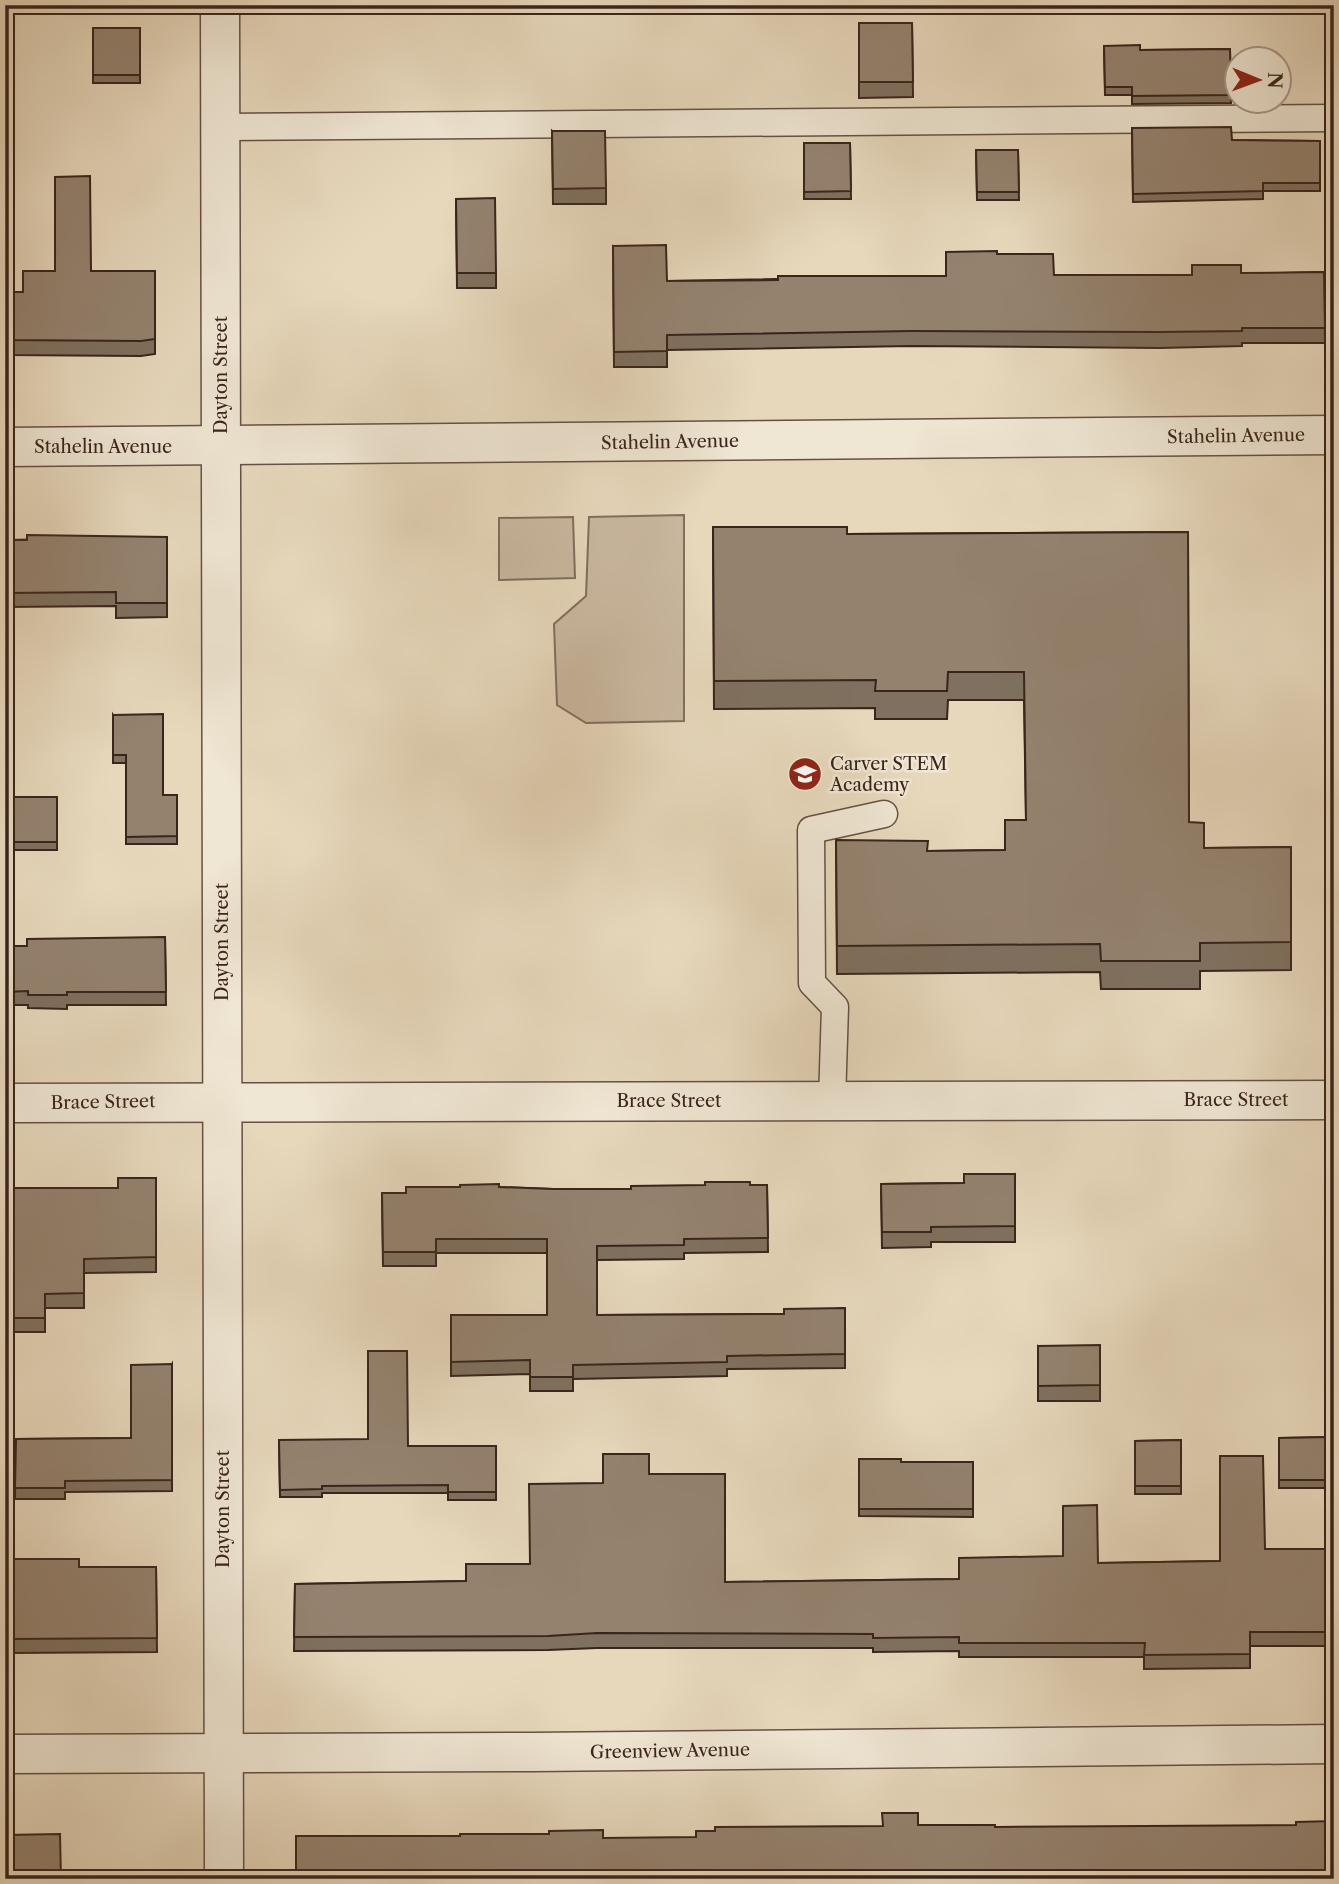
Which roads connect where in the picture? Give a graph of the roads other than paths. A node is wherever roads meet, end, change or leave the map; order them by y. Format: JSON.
{"nodes":[{"id":1,"x":220,"y":5,"type":"edge"},
{"id":2,"x":1334,"y":118,"type":"edge"},
{"id":3,"x":221,"y":127,"type":"junction"},
{"id":4,"x":1334,"y":435,"type":"edge"},
{"id":5,"x":221,"y":446,"type":"junction"},
{"id":6,"x":5,"y":447,"type":"edge"},
{"id":7,"x":884,"y":814,"type":"dead end"},
{"id":8,"x":1334,"y":1100,"type":"edge"},
{"id":9,"x":222,"y":1101,"type":"junction"},
{"id":10,"x":832,"y":1101,"type":"junction"},
{"id":11,"x":5,"y":1103,"type":"edge"},
{"id":12,"x":1334,"y":1744,"type":"edge"},
{"id":13,"x":225,"y":1752,"type":"junction"},
{"id":14,"x":5,"y":1754,"type":"edge"},
{"id":15,"x":224,"y":1879,"type":"edge"}],
"edges":[{"from":1,"to":3,"type":"street","name":"Dayton Street"},
{"from":2,"to":3,"type":"lane"},
{"from":3,"to":5,"type":"street","name":"Dayton Street"},
{"from":4,"to":5,"type":"street","name":"Stahelin Avenue"},
{"from":5,"to":6,"type":"street","name":"Stahelin Avenue"},
{"from":5,"to":9,"type":"street","name":"Dayton Street"},
{"from":7,"to":10,"type":"lane"},
{"from":8,"to":10,"type":"street","name":"Brace Street"},
{"from":9,"to":10,"type":"street","name":"Brace Street"},
{"from":9,"to":11,"type":"street","name":"Brace Street"},
{"from":9,"to":13,"type":"street","name":"Dayton Street"},
{"from":12,"to":13,"type":"street","name":"Greenview Avenue"},
{"from":13,"to":14,"type":"street","name":"Greenview Avenue"},
{"from":13,"to":15,"type":"street","name":"Dayton Street"}]}
